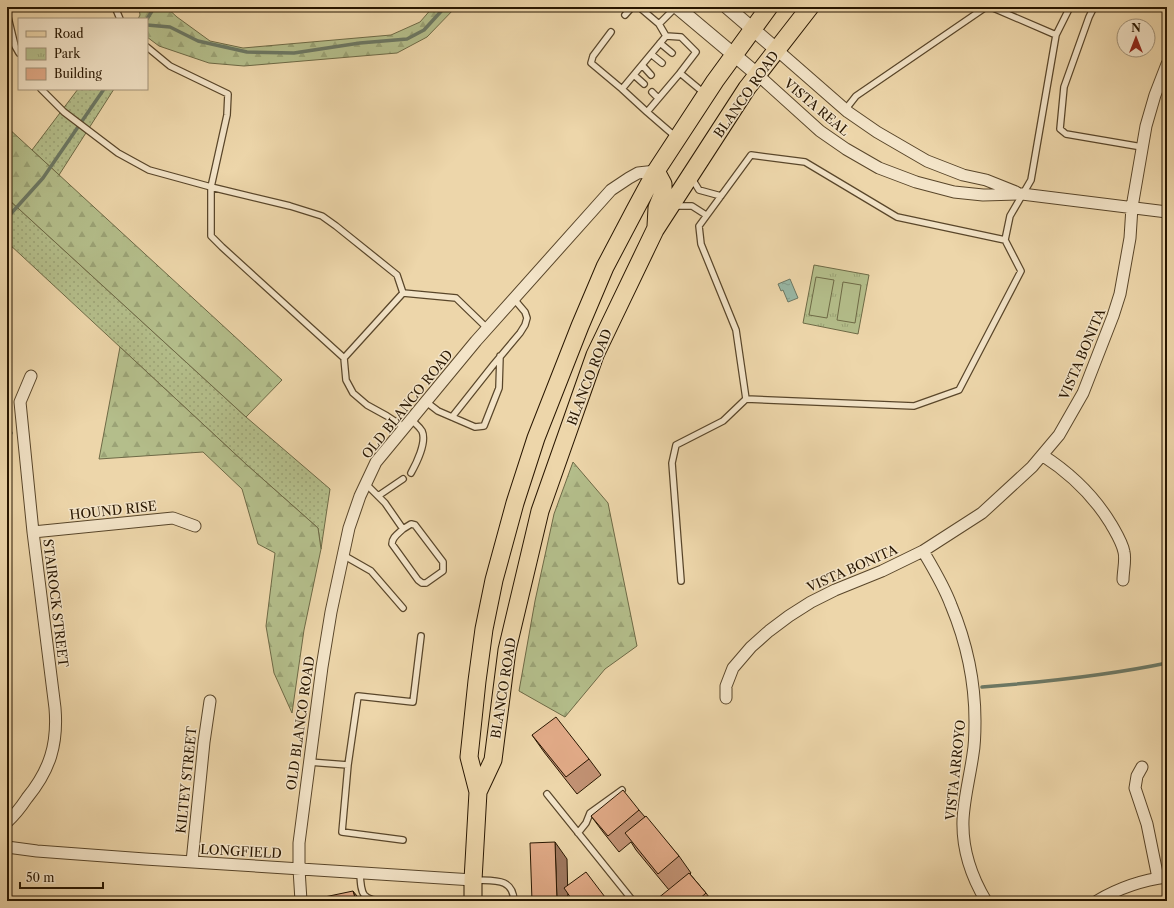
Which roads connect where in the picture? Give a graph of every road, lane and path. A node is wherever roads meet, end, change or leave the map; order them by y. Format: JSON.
{"nodes":[{"id":1,"x":115,"y":7,"type":"edge"},
{"id":2,"x":632,"y":7,"type":"edge"},
{"id":3,"x":639,"y":7,"type":"edge"},
{"id":4,"x":677,"y":7,"type":"edge"},
{"id":5,"x":727,"y":7,"type":"edge"},
{"id":6,"x":769,"y":7,"type":"edge"},
{"id":7,"x":810,"y":7,"type":"edge"},
{"id":8,"x":986,"y":7,"type":"edge"},
{"id":9,"x":991,"y":7,"type":"edge"},
{"id":10,"x":1070,"y":7,"type":"edge"},
{"id":11,"x":1094,"y":7,"type":"edge"},
{"id":12,"x":7,"y":13,"type":"edge"},
{"id":13,"x":625,"y":15,"type":"dead end"},
{"id":14,"x":120,"y":18,"type":"edge"},
{"id":15,"x":659,"y":24,"type":"junction"},
{"id":16,"x":752,"y":29,"type":"junction"},
{"id":17,"x":611,"y":32,"type":"dead end"},
{"id":18,"x":1056,"y":35,"type":"junction"},
{"id":19,"x":666,"y":36,"type":"junction"},
{"id":20,"x":660,"y":43,"type":"junction"},
{"id":21,"x":148,"y":48,"type":"edge"},
{"id":22,"x":777,"y":50,"type":"junction"},
{"id":23,"x":18,"y":51,"type":"edge"},
{"id":24,"x":672,"y":52,"type":"dead end"},
{"id":25,"x":651,"y":54,"type":"junction"},
{"id":26,"x":734,"y":54,"type":"junction"},
{"id":27,"x":680,"y":61,"type":"dead end"},
{"id":28,"x":662,"y":63,"type":"dead end"},
{"id":29,"x":1167,"y":64,"type":"edge"},
{"id":30,"x":642,"y":65,"type":"junction"},
{"id":31,"x":686,"y":65,"type":"junction"},
{"id":32,"x":671,"y":72,"type":"dead end"},
{"id":33,"x":680,"y":73,"type":"junction"},
{"id":34,"x":634,"y":75,"type":"junction"},
{"id":35,"x":651,"y":75,"type":"dead end"},
{"id":36,"x":758,"y":75,"type":"junction"},
{"id":37,"x":676,"y":78,"type":"junction"},
{"id":38,"x":644,"y":84,"type":"dead end"},
{"id":39,"x":661,"y":84,"type":"dead end"},
{"id":40,"x":622,"y":89,"type":"junction"},
{"id":41,"x":666,"y":89,"type":"junction"},
{"id":42,"x":42,"y":90,"type":"edge"},
{"id":43,"x":652,"y":92,"type":"dead end"},
{"id":44,"x":706,"y":95,"type":"junction"},
{"id":45,"x":658,"y":98,"type":"junction"},
{"id":46,"x":845,"y":110,"type":"junction"},
{"id":47,"x":647,"y":112,"type":"junction"},
{"id":48,"x":678,"y":139,"type":"junction"},
{"id":49,"x":1142,"y":147,"type":"junction"},
{"id":50,"x":656,"y":171,"type":"junction"},
{"id":51,"x":690,"y":176,"type":"junction"},
{"id":52,"x":211,"y":186,"type":"junction"},
{"id":53,"x":1022,"y":194,"type":"junction"},
{"id":54,"x":721,"y":196,"type":"junction"},
{"id":55,"x":671,"y":206,"type":"junction"},
{"id":56,"x":1132,"y":207,"type":"junction"},
{"id":57,"x":1167,"y":212,"type":"edge"},
{"id":58,"x":706,"y":215,"type":"junction"},
{"id":59,"x":655,"y":230,"type":"junction"},
{"id":60,"x":1005,"y":240,"type":"junction"},
{"id":61,"x":403,"y":293,"type":"junction"},
{"id":62,"x":514,"y":299,"type":"junction"},
{"id":63,"x":487,"y":328,"type":"junction"},
{"id":64,"x":500,"y":356,"type":"junction"},
{"id":65,"x":344,"y":358,"type":"junction"},
{"id":66,"x":31,"y":376,"type":"dead end"},
{"id":67,"x":746,"y":399,"type":"junction"},
{"id":68,"x":425,"y":401,"type":"junction"},
{"id":69,"x":452,"y":417,"type":"junction"},
{"id":70,"x":407,"y":423,"type":"junction"},
{"id":71,"x":1042,"y":455,"type":"junction"},
{"id":72,"x":411,"y":474,"type":"dead end"},
{"id":73,"x":403,"y":479,"type":"dead end"},
{"id":74,"x":366,"y":484,"type":"junction"},
{"id":75,"x":378,"y":496,"type":"junction"},
{"id":76,"x":195,"y":526,"type":"dead end"},
{"id":77,"x":403,"y":529,"type":"junction"},
{"id":78,"x":33,"y":532,"type":"junction"},
{"id":79,"x":924,"y":551,"type":"junction"},
{"id":80,"x":343,"y":554,"type":"junction"},
{"id":81,"x":1123,"y":580,"type":"dead end"},
{"id":82,"x":681,"y":581,"type":"dead end"},
{"id":83,"x":403,"y":608,"type":"dead end"},
{"id":84,"x":422,"y":636,"type":"dead end"},
{"id":85,"x":726,"y":698,"type":"dead end"},
{"id":86,"x":210,"y":701,"type":"dead end"},
{"id":87,"x":309,"y":762,"type":"junction"},
{"id":88,"x":348,"y":765,"type":"junction"},
{"id":89,"x":1142,"y":767,"type":"dead end"},
{"id":90,"x":622,"y":790,"type":"edge"},
{"id":91,"x":478,"y":792,"type":"junction"},
{"id":92,"x":547,"y":794,"type":"dead end"},
{"id":93,"x":7,"y":822,"type":"edge"},
{"id":94,"x":578,"y":833,"type":"junction"},
{"id":95,"x":403,"y":840,"type":"dead end"},
{"id":96,"x":7,"y":847,"type":"edge"},
{"id":97,"x":192,"y":862,"type":"junction"},
{"id":98,"x":299,"y":869,"type":"junction"},
{"id":99,"x":360,"y":873,"type":"junction"},
{"id":100,"x":1162,"y":877,"type":"edge"},
{"id":101,"x":473,"y":880,"type":"junction"},
{"id":102,"x":301,"y":901,"type":"edge"},
{"id":103,"x":385,"y":901,"type":"edge"},
{"id":104,"x":473,"y":901,"type":"edge"},
{"id":105,"x":514,"y":901,"type":"edge"},
{"id":106,"x":633,"y":901,"type":"edge"},
{"id":107,"x":986,"y":901,"type":"edge"},
{"id":108,"x":1097,"y":901,"type":"edge"}],
"edges":[{"from":1,"to":14,"type":"lane"},
{"from":2,"to":13,"type":"lane"},
{"from":3,"to":15,"type":"lane"},
{"from":4,"to":15,"type":"lane"},
{"from":4,"to":26,"type":"street"},
{"from":5,"to":16,"type":"street"},
{"from":6,"to":16,"type":"main road","name":"BLANCO ROAD"},
{"from":7,"to":22,"type":"main road","name":"BLANCO ROAD"},
{"from":8,"to":46,"type":"lane"},
{"from":9,"to":18,"type":"lane"},
{"from":10,"to":18,"type":"lane"},
{"from":11,"to":49,"type":"lane"},
{"from":12,"to":23,"type":"lane"},
{"from":15,"to":19,"type":"lane"},
{"from":16,"to":22,"type":"street"},
{"from":16,"to":26,"type":"main road","name":"BLANCO ROAD"},
{"from":17,"to":40,"type":"lane"},
{"from":18,"to":53,"type":"lane"},
{"from":19,"to":20,"type":"lane"},
{"from":19,"to":31,"type":"lane"},
{"from":20,"to":24,"type":"lane"},
{"from":20,"to":25,"type":"lane"},
{"from":21,"to":52,"type":"lane"},
{"from":22,"to":36,"type":"main road","name":"BLANCO ROAD"},
{"from":22,"to":46,"type":"street","name":"VISTA REAL"},
{"from":25,"to":28,"type":"lane"},
{"from":25,"to":30,"type":"lane"},
{"from":26,"to":36,"type":"street"},
{"from":26,"to":44,"type":"main road","name":"BLANCO ROAD"},
{"from":27,"to":31,"type":"lane"},
{"from":29,"to":49,"type":"street","name":"VISTA BONITA"},
{"from":30,"to":34,"type":"lane"},
{"from":30,"to":35,"type":"lane"},
{"from":31,"to":33,"type":"lane"},
{"from":32,"to":37,"type":"lane"},
{"from":33,"to":37,"type":"lane"},
{"from":33,"to":44,"type":"lane"},
{"from":34,"to":38,"type":"lane"},
{"from":34,"to":40,"type":"lane"},
{"from":36,"to":51,"type":"main road","name":"BLANCO ROAD"},
{"from":36,"to":53,"type":"street","name":"VISTA REAL"},
{"from":37,"to":41,"type":"lane"},
{"from":39,"to":41,"type":"lane"},
{"from":40,"to":47,"type":"lane"},
{"from":41,"to":45,"type":"lane"},
{"from":42,"to":52,"type":"lane"},
{"from":43,"to":45,"type":"lane"},
{"from":44,"to":48,"type":"main road","name":"BLANCO ROAD"},
{"from":45,"to":47,"type":"lane"},
{"from":46,"to":53,"type":"street","name":"VISTA REAL"},
{"from":47,"to":48,"type":"lane"},
{"from":48,"to":50,"type":"main road","name":"BLANCO ROAD"},
{"from":49,"to":56,"type":"street","name":"VISTA BONITA"},
{"from":50,"to":59,"type":"main road"},
{"from":50,"to":62,"type":"street","name":"OLD BLANCO ROAD"},
{"from":50,"to":91,"type":"main road","name":"BLANCO ROAD"},
{"from":51,"to":54,"type":"lane"},
{"from":51,"to":55,"type":"main road","name":"BLANCO ROAD"},
{"from":52,"to":61,"type":"lane"},
{"from":52,"to":65,"type":"lane"},
{"from":53,"to":56,"type":"street","name":"VISTA REAL"},
{"from":53,"to":60,"type":"lane"},
{"from":54,"to":58,"type":"lane"},
{"from":54,"to":60,"type":"lane"},
{"from":55,"to":58,"type":"lane"},
{"from":55,"to":59,"type":"main road","name":"BLANCO ROAD"},
{"from":56,"to":57,"type":"street","name":"VISTA REAL"},
{"from":56,"to":71,"type":"street","name":"VISTA BONITA"},
{"from":58,"to":67,"type":"lane"},
{"from":59,"to":91,"type":"main road","name":"BLANCO ROAD"},
{"from":60,"to":67,"type":"lane"},
{"from":61,"to":63,"type":"lane"},
{"from":61,"to":65,"type":"lane"},
{"from":62,"to":63,"type":"street","name":"OLD BLANCO ROAD"},
{"from":62,"to":64,"type":"lane"},
{"from":63,"to":68,"type":"street","name":"OLD BLANCO ROAD"},
{"from":64,"to":69,"type":"lane"},
{"from":64,"to":69,"type":"lane"},
{"from":65,"to":70,"type":"lane"},
{"from":66,"to":78,"type":"street","name":"STAIROCK STREET"},
{"from":67,"to":82,"type":"lane"},
{"from":68,"to":69,"type":"lane"},
{"from":68,"to":70,"type":"street","name":"OLD BLANCO ROAD"},
{"from":70,"to":72,"type":"lane"},
{"from":70,"to":74,"type":"street","name":"OLD BLANCO ROAD"},
{"from":71,"to":79,"type":"street","name":"VISTA BONITA"},
{"from":71,"to":81,"type":"street"},
{"from":73,"to":75,"type":"lane"},
{"from":74,"to":75,"type":"lane"},
{"from":74,"to":80,"type":"street","name":"OLD BLANCO ROAD"},
{"from":75,"to":77,"type":"lane"},
{"from":76,"to":78,"type":"street","name":"HOUND RISE"},
{"from":77,"to":77,"type":"lane"},
{"from":78,"to":93,"type":"street","name":"STAIROCK STREET"},
{"from":79,"to":85,"type":"street","name":"VISTA BONITA"},
{"from":79,"to":107,"type":"street","name":"VISTA ARROYO"},
{"from":80,"to":83,"type":"lane"},
{"from":80,"to":87,"type":"street","name":"OLD BLANCO ROAD"},
{"from":84,"to":88,"type":"lane"},
{"from":86,"to":97,"type":"street","name":"KILTEY STREET"},
{"from":87,"to":88,"type":"lane"},
{"from":87,"to":98,"type":"street","name":"OLD BLANCO ROAD"},
{"from":88,"to":95,"type":"lane"},
{"from":89,"to":100,"type":"street"},
{"from":90,"to":94,"type":"lane"},
{"from":91,"to":101,"type":"main road","name":"BLANCO ROAD"},
{"from":92,"to":94,"type":"lane"},
{"from":94,"to":106,"type":"lane"},
{"from":96,"to":97,"type":"street","name":"LONGFIELD"},
{"from":97,"to":98,"type":"street","name":"LONGFIELD"},
{"from":98,"to":99,"type":"street","name":"LONGFIELD"},
{"from":98,"to":102,"type":"street","name":"OLD BLANCO ROAD"},
{"from":99,"to":101,"type":"street","name":"LONGFIELD"},
{"from":99,"to":103,"type":"lane"},
{"from":100,"to":108,"type":"street"},
{"from":101,"to":104,"type":"main road","name":"BLANCO ROAD"},
{"from":101,"to":105,"type":"lane"}]}
